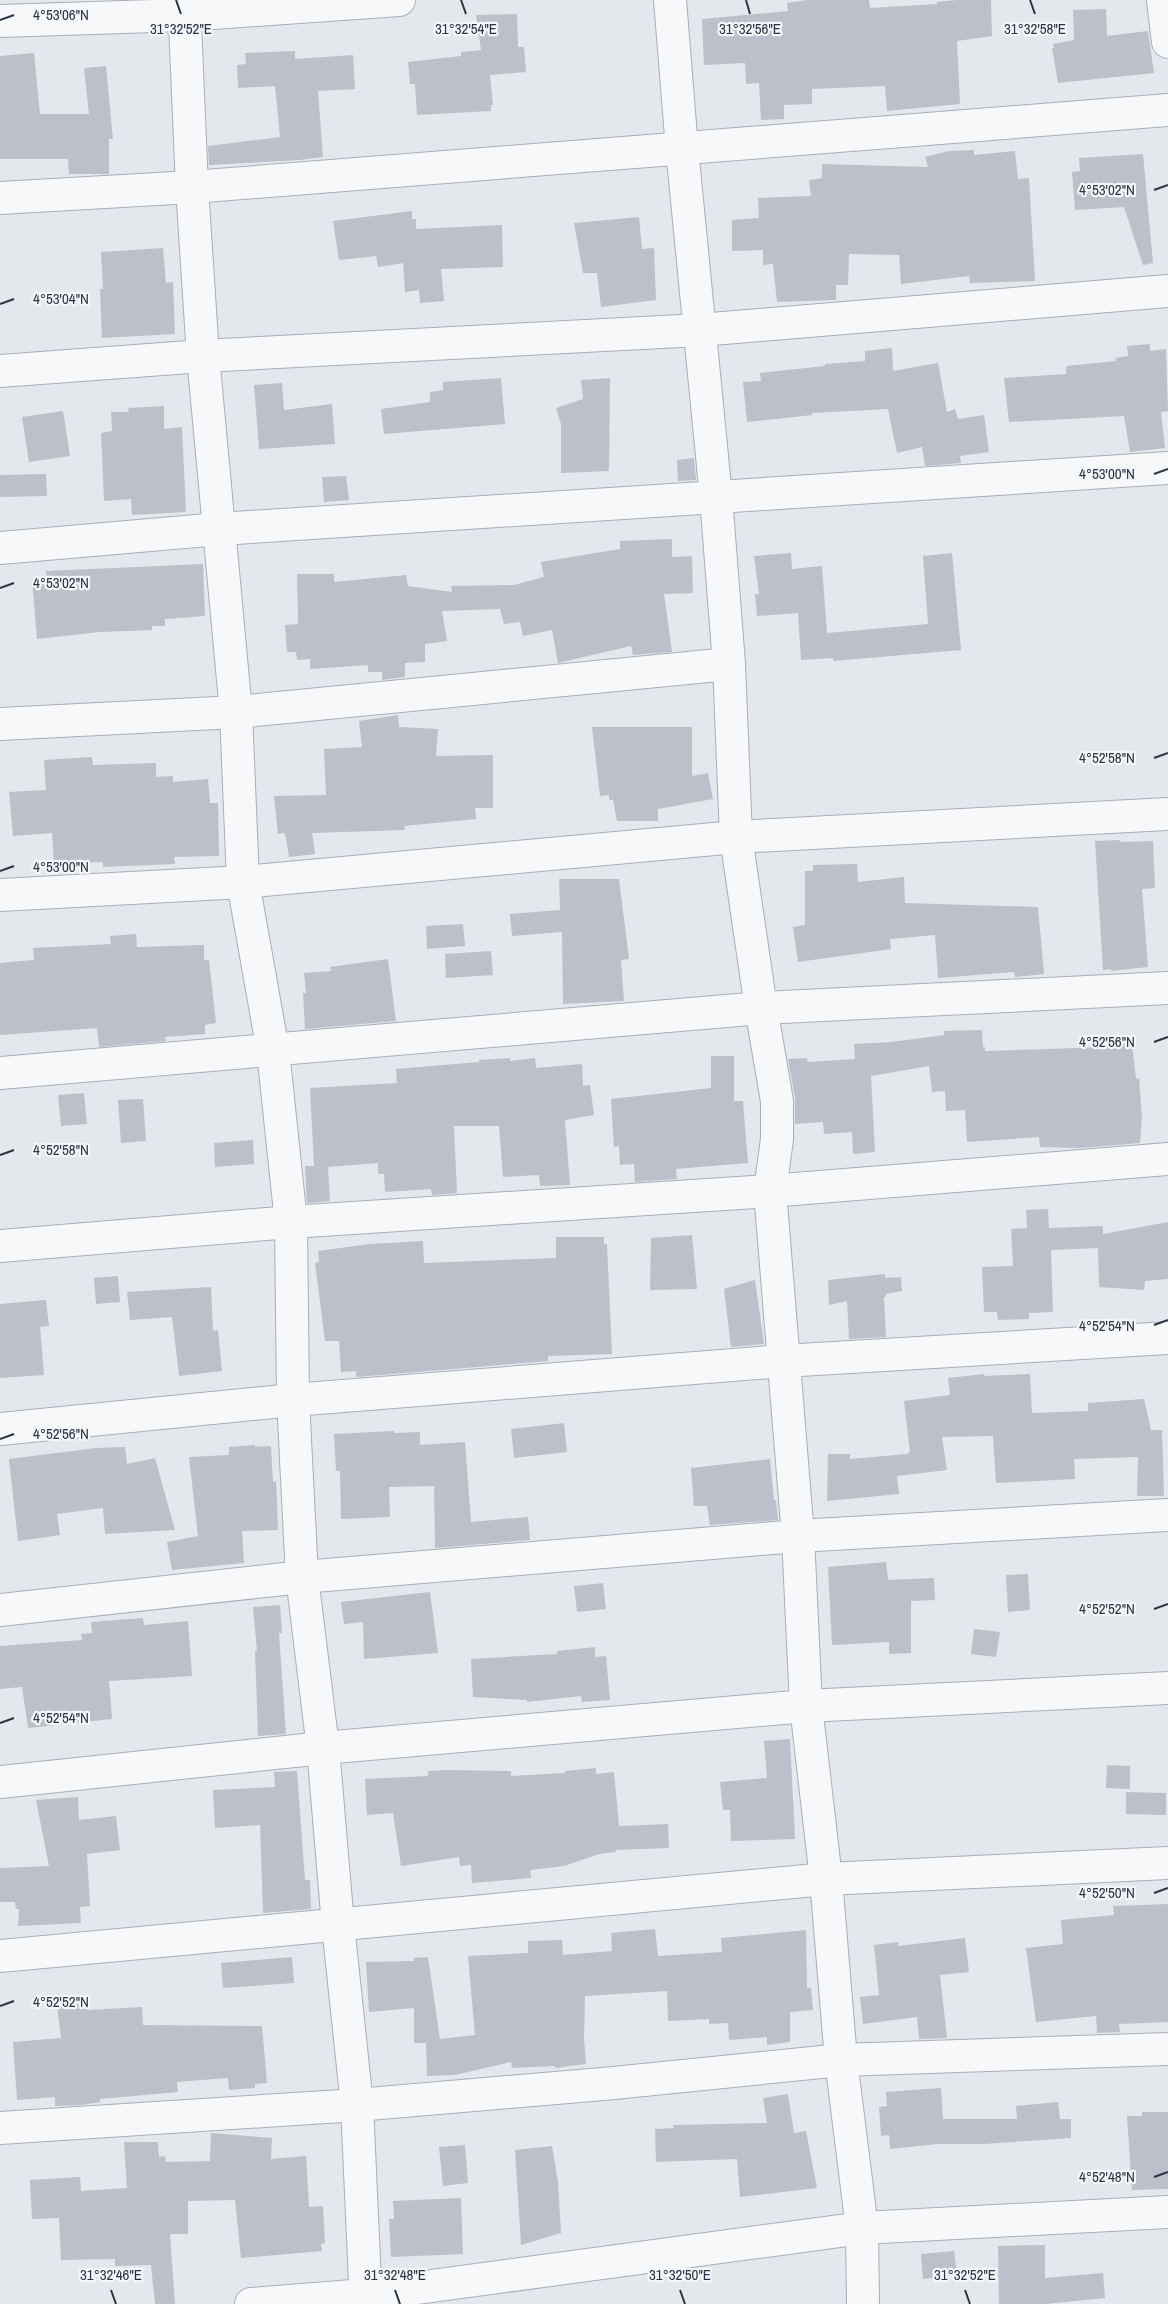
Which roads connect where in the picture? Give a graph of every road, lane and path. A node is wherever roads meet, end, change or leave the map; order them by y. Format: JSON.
{"nodes":[{"id":1,"x":399,"y":0,"type":"edge"},
{"id":2,"x":670,"y":0,"type":"edge"},
{"id":3,"x":1162,"y":0,"type":"edge"},
{"id":4,"x":185,"y":7,"type":"edge"},
{"id":5,"x":0,"y":21,"type":"edge"},
{"id":6,"x":1168,"y":42,"type":"edge"},
{"id":7,"x":1168,"y":110,"type":"edge"},
{"id":8,"x":682,"y":149,"type":"junction"},
{"id":9,"x":192,"y":187,"type":"junction"},
{"id":10,"x":0,"y":198,"type":"edge"},
{"id":11,"x":1168,"y":291,"type":"edge"},
{"id":12,"x":700,"y":330,"type":"junction"},
{"id":13,"x":202,"y":356,"type":"junction"},
{"id":14,"x":0,"y":371,"type":"edge"},
{"id":15,"x":1168,"y":468,"type":"edge"},
{"id":16,"x":716,"y":497,"type":"junction"},
{"id":17,"x":219,"y":529,"type":"junction"},
{"id":18,"x":0,"y":548,"type":"edge"},
{"id":19,"x":729,"y":664,"type":"junction"},
{"id":20,"x":236,"y":712,"type":"junction"},
{"id":21,"x":0,"y":724,"type":"edge"},
{"id":22,"x":1168,"y":814,"type":"edge"},
{"id":23,"x":736,"y":837,"type":"junction"},
{"id":24,"x":243,"y":882,"type":"junction"},
{"id":25,"x":0,"y":895,"type":"edge"},
{"id":26,"x":1168,"y":988,"type":"edge"},
{"id":27,"x":761,"y":1008,"type":"junction"},
{"id":28,"x":273,"y":1051,"type":"junction"},
{"id":29,"x":0,"y":1073,"type":"edge"},
{"id":30,"x":1168,"y":1159,"type":"edge"},
{"id":31,"x":770,"y":1191,"type":"junction"},
{"id":32,"x":291,"y":1222,"type":"junction"},
{"id":33,"x":0,"y":1246,"type":"edge"},
{"id":34,"x":1168,"y":1338,"type":"edge"},
{"id":35,"x":783,"y":1361,"type":"junction"},
{"id":36,"x":293,"y":1400,"type":"junction"},
{"id":37,"x":0,"y":1429,"type":"edge"},
{"id":38,"x":1168,"y":1515,"type":"edge"},
{"id":39,"x":798,"y":1536,"type":"junction"},
{"id":40,"x":302,"y":1577,"type":"junction"},
{"id":41,"x":0,"y":1610,"type":"edge"},
{"id":42,"x":1168,"y":1688,"type":"edge"},
{"id":43,"x":806,"y":1706,"type":"junction"},
{"id":44,"x":323,"y":1748,"type":"junction"},
{"id":45,"x":0,"y":1782,"type":"edge"},
{"id":46,"x":1168,"y":1863,"type":"edge"},
{"id":47,"x":826,"y":1880,"type":"junction"},
{"id":48,"x":338,"y":1925,"type":"junction"},
{"id":49,"x":0,"y":1956,"type":"edge"},
{"id":50,"x":1168,"y":2049,"type":"edge"},
{"id":51,"x":840,"y":2060,"type":"junction"},
{"id":52,"x":357,"y":2105,"type":"junction"},
{"id":53,"x":0,"y":2128,"type":"edge"},
{"id":54,"x":1168,"y":2212,"type":"edge"},
{"id":55,"x":862,"y":2228,"type":"junction"},
{"id":56,"x":365,"y":2300,"type":"edge"},
{"id":57,"x":251,"y":2304,"type":"edge"},
{"id":58,"x":863,"y":2304,"type":"edge"}],
"edges":[{"from":1,"to":4,"type":"street"},
{"from":2,"to":8,"type":"street"},
{"from":3,"to":6,"type":"street"},
{"from":4,"to":5,"type":"street"},
{"from":4,"to":9,"type":"street"},
{"from":7,"to":8,"type":"street"},
{"from":8,"to":9,"type":"street"},
{"from":8,"to":12,"type":"street"},
{"from":9,"to":10,"type":"street"},
{"from":9,"to":13,"type":"street"},
{"from":11,"to":12,"type":"street"},
{"from":12,"to":13,"type":"street"},
{"from":12,"to":16,"type":"street"},
{"from":13,"to":14,"type":"street"},
{"from":13,"to":17,"type":"street"},
{"from":15,"to":16,"type":"street"},
{"from":16,"to":17,"type":"street"},
{"from":16,"to":19,"type":"street"},
{"from":17,"to":18,"type":"street"},
{"from":17,"to":20,"type":"street"},
{"from":19,"to":20,"type":"street"},
{"from":19,"to":23,"type":"street"},
{"from":20,"to":21,"type":"street"},
{"from":20,"to":24,"type":"street"},
{"from":22,"to":23,"type":"street"},
{"from":23,"to":24,"type":"street"},
{"from":23,"to":27,"type":"street"},
{"from":24,"to":25,"type":"street"},
{"from":24,"to":28,"type":"street"},
{"from":26,"to":27,"type":"street"},
{"from":27,"to":28,"type":"street"},
{"from":27,"to":31,"type":"street"},
{"from":28,"to":29,"type":"street"},
{"from":28,"to":32,"type":"street"},
{"from":30,"to":31,"type":"street"},
{"from":31,"to":32,"type":"street"},
{"from":31,"to":35,"type":"street"},
{"from":32,"to":33,"type":"street"},
{"from":32,"to":36,"type":"street"},
{"from":34,"to":35,"type":"street"},
{"from":35,"to":36,"type":"street"},
{"from":35,"to":39,"type":"street"},
{"from":36,"to":37,"type":"street"},
{"from":36,"to":40,"type":"street"},
{"from":38,"to":39,"type":"street"},
{"from":39,"to":40,"type":"street"},
{"from":39,"to":43,"type":"street"},
{"from":40,"to":41,"type":"street"},
{"from":40,"to":44,"type":"street"},
{"from":42,"to":43,"type":"street"},
{"from":43,"to":44,"type":"street"},
{"from":43,"to":47,"type":"street"},
{"from":44,"to":45,"type":"street"},
{"from":44,"to":48,"type":"street"},
{"from":46,"to":47,"type":"street"},
{"from":47,"to":48,"type":"street"},
{"from":47,"to":51,"type":"street"},
{"from":48,"to":49,"type":"street"},
{"from":48,"to":52,"type":"street"},
{"from":50,"to":51,"type":"street"},
{"from":51,"to":52,"type":"street"},
{"from":51,"to":55,"type":"street"},
{"from":52,"to":53,"type":"street"},
{"from":52,"to":56,"type":"street"},
{"from":54,"to":55,"type":"street"},
{"from":55,"to":56,"type":"street"},
{"from":55,"to":58,"type":"street"},
{"from":56,"to":57,"type":"street"}]}
